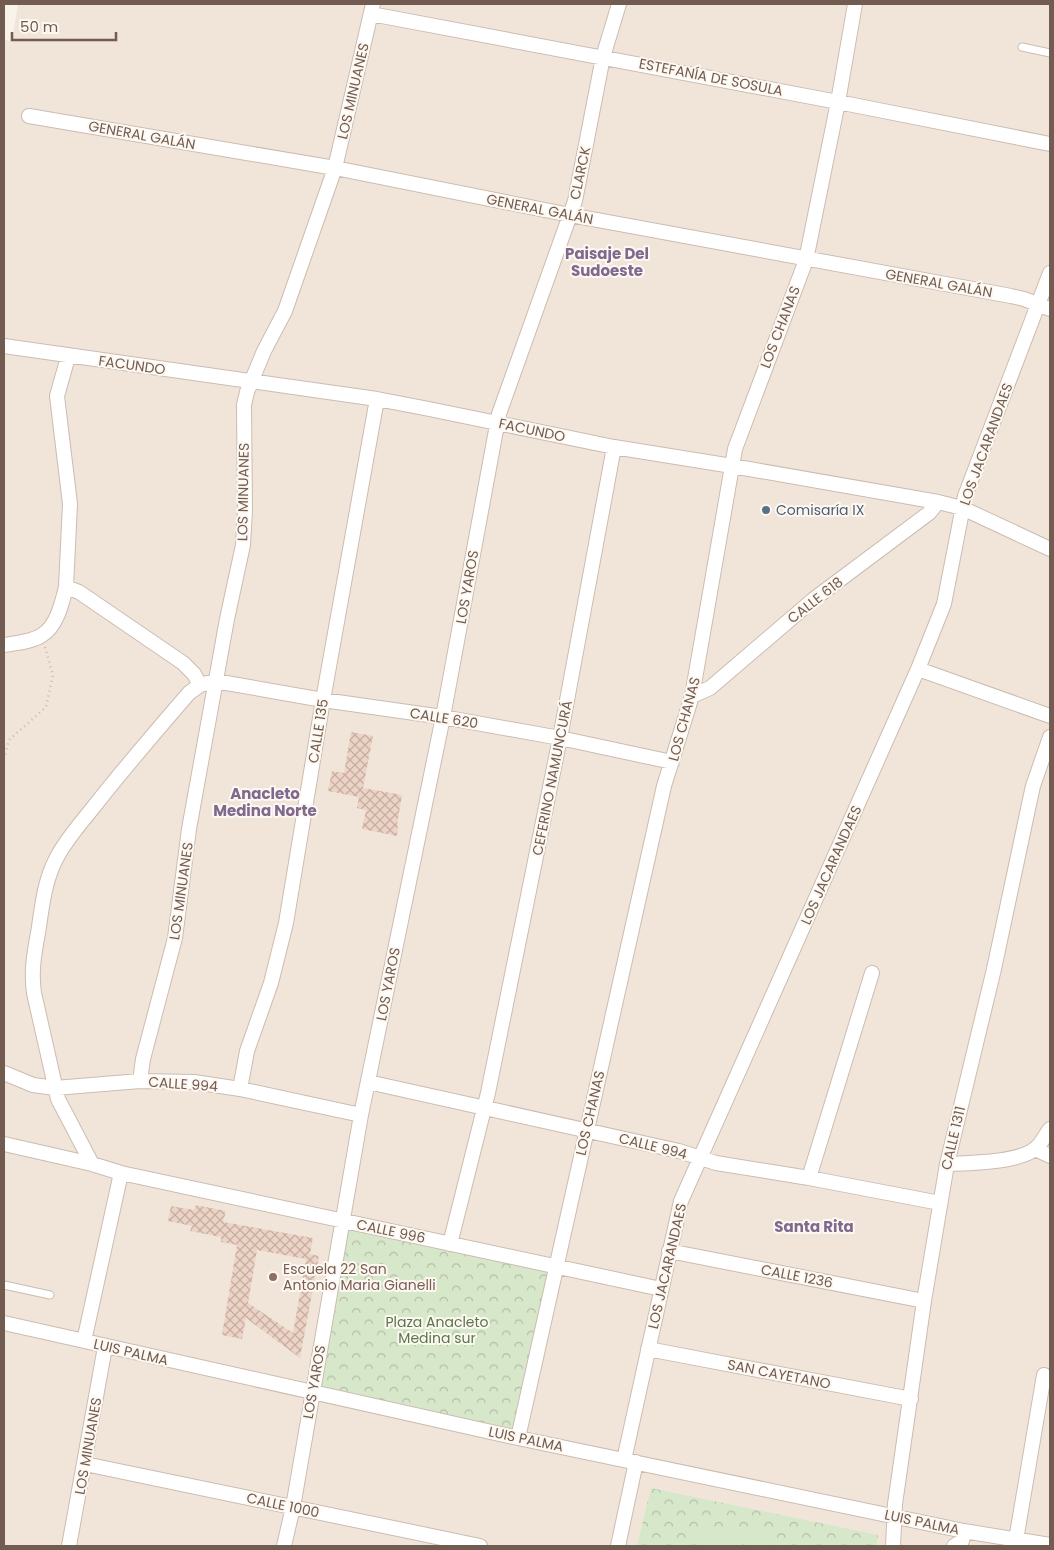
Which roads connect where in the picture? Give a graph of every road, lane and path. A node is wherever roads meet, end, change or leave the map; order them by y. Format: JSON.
{"nodes":[{"id":1,"x":619,"y":4,"type":"edge"},
{"id":2,"x":855,"y":4,"type":"edge"},
{"id":3,"x":372,"y":9,"type":"edge"},
{"id":4,"x":1022,"y":47,"type":"dead end"},
{"id":5,"x":1050,"y":54,"type":"edge"},
{"id":6,"x":603,"y":57,"type":"junction"},
{"id":7,"x":838,"y":102,"type":"junction"},
{"id":8,"x":29,"y":116,"type":"dead end"},
{"id":9,"x":1050,"y":144,"type":"edge"},
{"id":10,"x":334,"y":168,"type":"junction"},
{"id":11,"x":570,"y":216,"type":"junction"},
{"id":12,"x":806,"y":260,"type":"junction"},
{"id":13,"x":1050,"y":272,"type":"edge"},
{"id":14,"x":1044,"y":307,"type":"edge"},
{"id":15,"x":4,"y":346,"type":"edge"},
{"id":16,"x":68,"y":357,"type":"junction"},
{"id":17,"x":252,"y":381,"type":"junction"},
{"id":18,"x":377,"y":399,"type":"junction"},
{"id":19,"x":497,"y":423,"type":"junction"},
{"id":20,"x":614,"y":447,"type":"junction"},
{"id":21,"x":732,"y":466,"type":"junction"},
{"id":22,"x":938,"y":502,"type":"junction"},
{"id":23,"x":962,"y":508,"type":"junction"},
{"id":24,"x":1050,"y":549,"type":"edge"},
{"id":25,"x":66,"y":587,"type":"junction"},
{"id":26,"x":42,"y":635,"type":"junction"},
{"id":27,"x":4,"y":645,"type":"edge"},
{"id":28,"x":918,"y":669,"type":"junction"},
{"id":29,"x":215,"y":681,"type":"junction"},
{"id":30,"x":200,"y":686,"type":"junction"},
{"id":31,"x":692,"y":696,"type":"junction"},
{"id":32,"x":323,"y":700,"type":"junction"},
{"id":33,"x":1049,"y":713,"type":"edge"},
{"id":34,"x":443,"y":717,"type":"junction"},
{"id":35,"x":1050,"y":737,"type":"edge"},
{"id":36,"x":560,"y":738,"type":"junction"},
{"id":37,"x":4,"y":759,"type":"edge"},
{"id":38,"x":672,"y":762,"type":"junction"},
{"id":39,"x":872,"y":973,"type":"dead end"},
{"id":40,"x":4,"y":1074,"type":"edge"},
{"id":41,"x":140,"y":1081,"type":"junction"},
{"id":42,"x":368,"y":1082,"type":"junction"},
{"id":43,"x":54,"y":1088,"type":"junction"},
{"id":44,"x":240,"y":1089,"type":"junction"},
{"id":45,"x":485,"y":1107,"type":"junction"},
{"id":46,"x":361,"y":1115,"type":"junction"},
{"id":47,"x":1050,"y":1129,"type":"edge"},
{"id":48,"x":586,"y":1130,"type":"junction"},
{"id":49,"x":4,"y":1144,"type":"edge"},
{"id":50,"x":1035,"y":1149,"type":"junction"},
{"id":51,"x":1050,"y":1156,"type":"edge"},
{"id":52,"x":700,"y":1158,"type":"junction"},
{"id":53,"x":92,"y":1164,"type":"junction"},
{"id":54,"x":947,"y":1164,"type":"junction"},
{"id":55,"x":121,"y":1173,"type":"junction"},
{"id":56,"x":809,"y":1178,"type":"junction"},
{"id":57,"x":940,"y":1204,"type":"junction"},
{"id":58,"x":342,"y":1221,"type":"junction"},
{"id":59,"x":450,"y":1244,"type":"junction"},
{"id":60,"x":669,"y":1252,"type":"junction"},
{"id":61,"x":556,"y":1267,"type":"junction"},
{"id":62,"x":4,"y":1285,"type":"edge"},
{"id":63,"x":661,"y":1289,"type":"junction"},
{"id":64,"x":50,"y":1295,"type":"dead end"},
{"id":65,"x":924,"y":1301,"type":"junction"},
{"id":66,"x":4,"y":1323,"type":"edge"},
{"id":67,"x":84,"y":1341,"type":"junction"},
{"id":68,"x":105,"y":1346,"type":"junction"},
{"id":69,"x":648,"y":1349,"type":"junction"},
{"id":70,"x":1044,"y":1375,"type":"dead end"},
{"id":71,"x":312,"y":1392,"type":"junction"},
{"id":72,"x":911,"y":1399,"type":"junction"},
{"id":73,"x":518,"y":1438,"type":"junction"},
{"id":74,"x":630,"y":1461,"type":"junction"},
{"id":75,"x":85,"y":1464,"type":"junction"},
{"id":76,"x":292,"y":1507,"type":"junction"},
{"id":77,"x":894,"y":1516,"type":"junction"},
{"id":78,"x":964,"y":1531,"type":"junction"},
{"id":79,"x":1025,"y":1542,"type":"edge"},
{"id":80,"x":1050,"y":1545,"type":"edge"},
{"id":81,"x":69,"y":1546,"type":"edge"},
{"id":82,"x":284,"y":1546,"type":"edge"},
{"id":83,"x":480,"y":1546,"type":"edge"},
{"id":84,"x":618,"y":1546,"type":"edge"},
{"id":85,"x":893,"y":1546,"type":"edge"},
{"id":86,"x":954,"y":1546,"type":"edge"}],
"edges":[{"from":1,"to":6,"type":"street","name":"CLARCK"},
{"from":2,"to":7,"type":"street","name":"LOS CHANAS"},
{"from":3,"to":6,"type":"street","name":"ESTEFANÍA DE SOSULA"},
{"from":3,"to":10,"type":"street","name":"LOS MINUANES"},
{"from":4,"to":5,"type":"lane"},
{"from":6,"to":7,"type":"street","name":"ESTEFANÍA DE SOSULA"},
{"from":6,"to":11,"type":"street","name":"CLARCK"},
{"from":7,"to":9,"type":"street","name":"ESTEFANÍA DE SOSULA"},
{"from":7,"to":12,"type":"street","name":"LOS CHANAS"},
{"from":8,"to":10,"type":"street","name":"GENERAL GALÁN"},
{"from":10,"to":11,"type":"street","name":"GENERAL GALÁN"},
{"from":10,"to":17,"type":"street","name":"LOS MINUANES"},
{"from":11,"to":12,"type":"street","name":"GENERAL GALÁN"},
{"from":11,"to":19,"type":"street","name":"CLARCK"},
{"from":12,"to":14,"type":"street","name":"GENERAL GALÁN"},
{"from":12,"to":21,"type":"street","name":"LOS CHANAS"},
{"from":13,"to":14,"type":"street","name":"LOS JACARANDAES"},
{"from":14,"to":23,"type":"street","name":"LOS JACARANDAES"},
{"from":15,"to":16,"type":"street","name":"FACUNDO"},
{"from":16,"to":17,"type":"street","name":"FACUNDO"},
{"from":16,"to":25,"type":"street"},
{"from":17,"to":18,"type":"street","name":"FACUNDO"},
{"from":17,"to":29,"type":"street","name":"LOS MINUANES"},
{"from":18,"to":19,"type":"street","name":"FACUNDO"},
{"from":18,"to":32,"type":"street","name":"CALLE 135"},
{"from":19,"to":20,"type":"street","name":"FACUNDO"},
{"from":19,"to":34,"type":"street","name":"LOS YAROS"},
{"from":20,"to":21,"type":"street","name":"FACUNDO"},
{"from":20,"to":36,"type":"street","name":"CEFERINO NAMUNCURÁ"},
{"from":21,"to":22,"type":"street","name":"FACUNDO"},
{"from":21,"to":31,"type":"street","name":"LOS CHANAS"},
{"from":22,"to":23,"type":"street","name":"FACUNDO"},
{"from":22,"to":31,"type":"street","name":"CALLE 618"},
{"from":23,"to":24,"type":"street","name":"FACUNDO"},
{"from":23,"to":28,"type":"street","name":"LOS JACARANDAES"},
{"from":25,"to":26,"type":"street"},
{"from":25,"to":30,"type":"street"},
{"from":26,"to":27,"type":"street"},
{"from":26,"to":37,"type":"path"},
{"from":28,"to":33,"type":"street"},
{"from":28,"to":52,"type":"street","name":"LOS JACARANDAES"},
{"from":29,"to":30,"type":"street"},
{"from":29,"to":32,"type":"street","name":"CALLE 620"},
{"from":29,"to":41,"type":"street","name":"LOS MINUANES"},
{"from":30,"to":43,"type":"street"},
{"from":31,"to":38,"type":"street","name":"LOS CHANAS"},
{"from":32,"to":34,"type":"street","name":"CALLE 620"},
{"from":32,"to":44,"type":"street","name":"CALLE 135"},
{"from":34,"to":36,"type":"street","name":"CALLE 620"},
{"from":34,"to":42,"type":"street","name":"LOS YAROS"},
{"from":35,"to":54,"type":"street","name":"CALLE 1311"},
{"from":36,"to":38,"type":"street","name":"CALLE 620"},
{"from":36,"to":45,"type":"street","name":"CEFERINO NAMUNCURÁ"},
{"from":38,"to":48,"type":"street","name":"LOS CHANAS"},
{"from":39,"to":56,"type":"street"},
{"from":40,"to":43,"type":"street","name":"CALLE 994"},
{"from":41,"to":43,"type":"street","name":"CALLE 994"},
{"from":41,"to":44,"type":"street","name":"CALLE 994"},
{"from":42,"to":45,"type":"street","name":"CALLE 994"},
{"from":42,"to":46,"type":"street","name":"LOS YAROS"},
{"from":43,"to":53,"type":"street"},
{"from":44,"to":46,"type":"street","name":"CALLE 994"},
{"from":45,"to":48,"type":"street","name":"CALLE 994"},
{"from":45,"to":59,"type":"street","name":"CEFERINO NAMUNCURÁ"},
{"from":46,"to":58,"type":"street","name":"LOS YAROS"},
{"from":47,"to":50,"type":"street"},
{"from":48,"to":52,"type":"street","name":"CALLE 994"},
{"from":48,"to":61,"type":"street","name":"LOS CHANAS"},
{"from":49,"to":53,"type":"street","name":"CALLE 996"},
{"from":50,"to":51,"type":"street"},
{"from":50,"to":54,"type":"street"},
{"from":52,"to":56,"type":"street","name":"CALLE 994"},
{"from":52,"to":60,"type":"street","name":"LOS JACARANDAES"},
{"from":53,"to":55,"type":"street","name":"CALLE 996"},
{"from":54,"to":57,"type":"street","name":"CALLE 1311"},
{"from":55,"to":58,"type":"street","name":"CALLE 996"},
{"from":55,"to":67,"type":"street"},
{"from":56,"to":57,"type":"street","name":"CALLE 994"},
{"from":57,"to":65,"type":"street","name":"CALLE 1311"},
{"from":58,"to":59,"type":"street","name":"CALLE 996"},
{"from":58,"to":71,"type":"street","name":"LOS YAROS"},
{"from":59,"to":61,"type":"street","name":"CALLE 996"},
{"from":60,"to":63,"type":"street","name":"LOS JACARANDAES"},
{"from":60,"to":65,"type":"street","name":"CALLE 1236"},
{"from":61,"to":63,"type":"street","name":"CALLE 996"},
{"from":61,"to":73,"type":"street","name":"LOS CHANAS"},
{"from":62,"to":64,"type":"lane"},
{"from":63,"to":69,"type":"street","name":"LOS JACARANDAES"},
{"from":65,"to":72,"type":"street","name":"CALLE 1311"},
{"from":66,"to":67,"type":"street","name":"LUIS PALMA"},
{"from":67,"to":68,"type":"street","name":"LUIS PALMA"},
{"from":68,"to":71,"type":"street","name":"LUIS PALMA"},
{"from":68,"to":75,"type":"street","name":"LOS MINUANES"},
{"from":69,"to":72,"type":"street","name":"SAN CAYETANO"},
{"from":69,"to":74,"type":"street","name":"LOS JACARANDAES"},
{"from":70,"to":79,"type":"street"},
{"from":71,"to":73,"type":"street","name":"LUIS PALMA"},
{"from":71,"to":76,"type":"street","name":"LOS YAROS"},
{"from":72,"to":77,"type":"street","name":"CALLE 1311"},
{"from":73,"to":74,"type":"street","name":"LUIS PALMA"},
{"from":74,"to":77,"type":"street","name":"LUIS PALMA"},
{"from":74,"to":84,"type":"street","name":"LOS JACARANDAES"},
{"from":75,"to":76,"type":"street","name":"CALLE 1000"},
{"from":75,"to":81,"type":"street","name":"LOS MINUANES"},
{"from":76,"to":82,"type":"street","name":"LOS YAROS"},
{"from":76,"to":83,"type":"street","name":"CALLE 1000"},
{"from":77,"to":78,"type":"street","name":"LUIS PALMA"},
{"from":77,"to":85,"type":"street","name":"CALLE 1311"},
{"from":78,"to":79,"type":"street","name":"LUIS PALMA"},
{"from":78,"to":86,"type":"street"},
{"from":79,"to":80,"type":"street","name":"LUIS PALMA"}]}
